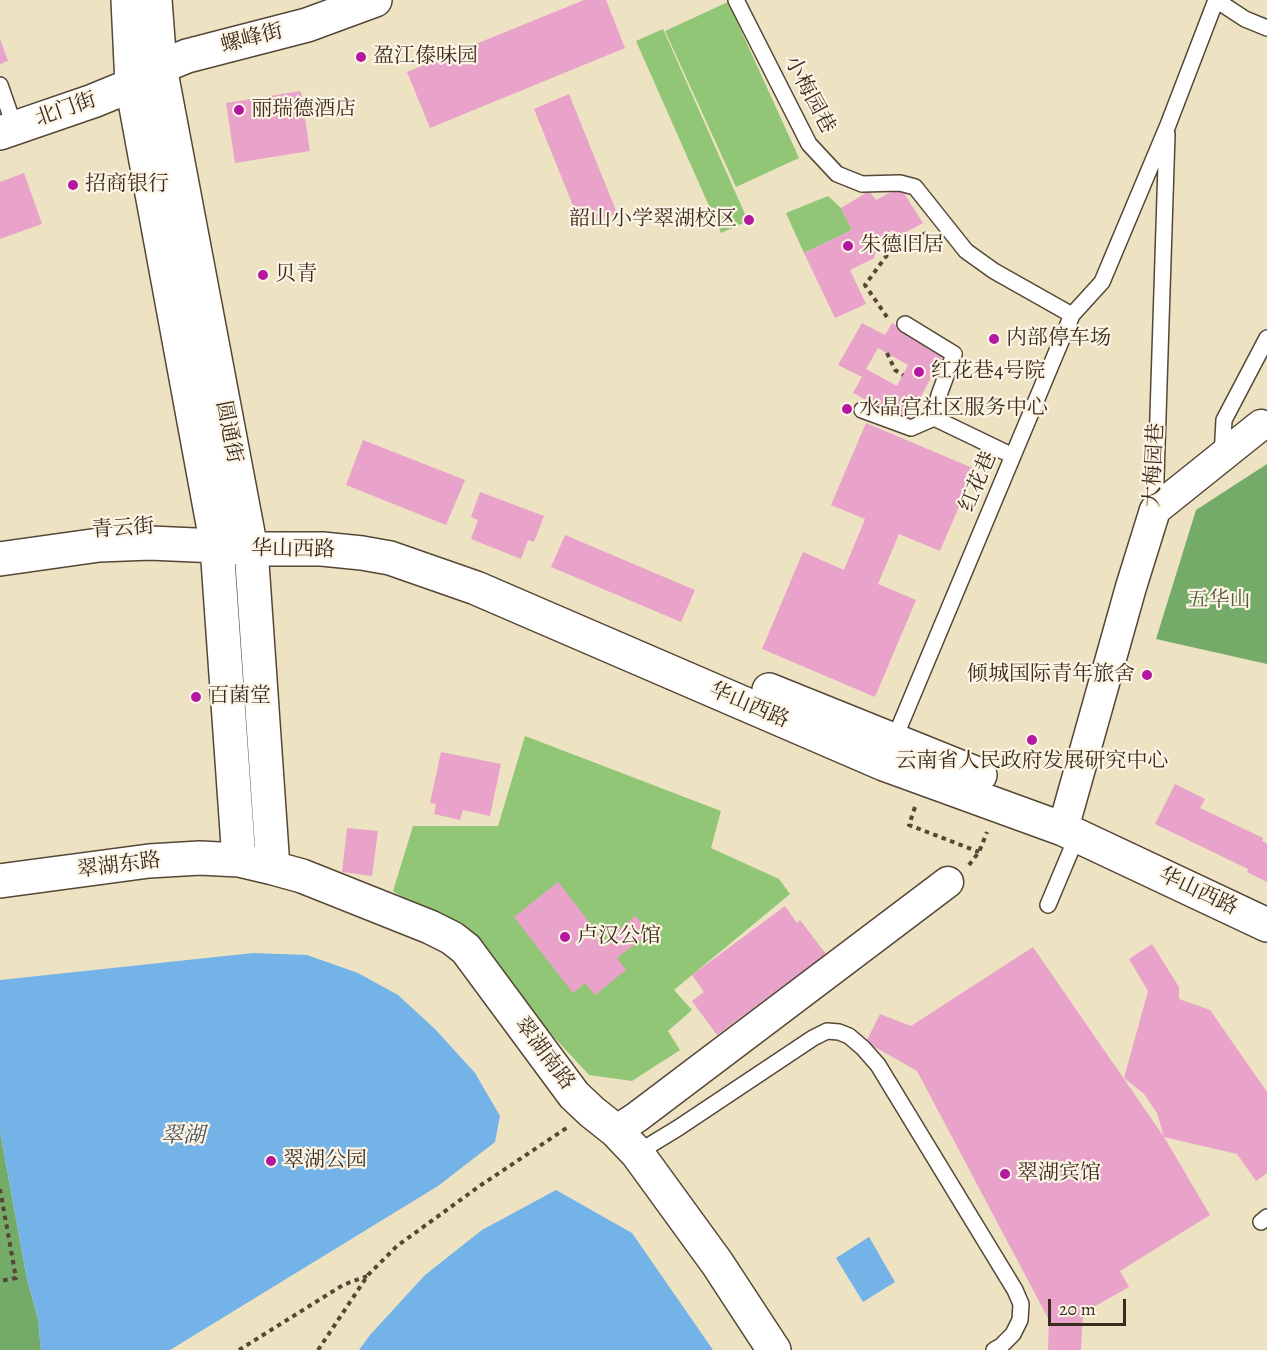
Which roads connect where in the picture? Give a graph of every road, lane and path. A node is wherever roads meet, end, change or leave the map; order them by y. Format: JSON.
{"nodes":[{"id":1,"x":128,"y":0,"type":"edge"},
{"id":2,"x":155,"y":0,"type":"edge"},
{"id":3,"x":375,"y":0,"type":"edge"},
{"id":4,"x":736,"y":0,"type":"edge"},
{"id":5,"x":1216,"y":0,"type":"edge"},
{"id":6,"x":1267,"y":28,"type":"edge"},
{"id":7,"x":160,"y":67,"type":"junction"},
{"id":8,"x":0,"y":85,"type":"edge"},
{"id":9,"x":132,"y":85,"type":"junction"},
{"id":10,"x":1168,"y":125,"type":"junction"},
{"id":11,"x":7,"y":131,"type":"edge"},
{"id":12,"x":945,"y":224,"type":"junction"},
{"id":13,"x":1071,"y":315,"type":"junction"},
{"id":14,"x":889,"y":320,"type":"dead end"},
{"id":15,"x":906,"y":324,"type":"dead end"},
{"id":16,"x":1267,"y":338,"type":"edge"},
{"id":17,"x":887,"y":353,"type":"dead end"},
{"id":18,"x":903,"y":375,"type":"dead end"},
{"id":19,"x":862,"y":411,"type":"dead end"},
{"id":20,"x":934,"y":418,"type":"junction"},
{"id":21,"x":1264,"y":423,"type":"edge"},
{"id":22,"x":1013,"y":456,"type":"junction"},
{"id":23,"x":1222,"y":457,"type":"junction"},
{"id":24,"x":1155,"y":510,"type":"junction"},
{"id":25,"x":215,"y":535,"type":"junction"},
{"id":26,"x":248,"y":538,"type":"junction"},
{"id":27,"x":0,"y":543,"type":"edge"},
{"id":28,"x":0,"y":559,"type":"edge"},
{"id":29,"x":889,"y":753,"type":"junction"},
{"id":30,"x":909,"y":825,"type":"dead end"},
{"id":31,"x":1069,"y":825,"type":"junction"},
{"id":32,"x":979,"y":852,"type":"dead end"},
{"id":33,"x":239,"y":860,"type":"junction"},
{"id":34,"x":273,"y":868,"type":"junction"},
{"id":35,"x":0,"y":881,"type":"edge"},
{"id":36,"x":948,"y":882,"type":"dead end"},
{"id":37,"x":1267,"y":901,"type":"edge"},
{"id":38,"x":1048,"y":905,"type":"dead end"},
{"id":39,"x":1267,"y":925,"type":"edge"},
{"id":40,"x":615,"y":1132,"type":"junction"},
{"id":41,"x":0,"y":1189,"type":"edge"},
{"id":42,"x":368,"y":1275,"type":"junction"},
{"id":43,"x":0,"y":1281,"type":"edge"},
{"id":44,"x":238,"y":1350,"type":"edge"},
{"id":45,"x":318,"y":1350,"type":"edge"},
{"id":46,"x":774,"y":1350,"type":"edge"},
{"id":47,"x":994,"y":1350,"type":"edge"}],
"edges":[{"from":1,"to":9,"type":"main road","name":"圆通街"},
{"from":2,"to":7,"type":"main road","name":"圆通街"},
{"from":3,"to":7,"type":"main road","name":"螺峰街"},
{"from":4,"to":12,"type":"lane","name":"小梅园巷"},
{"from":5,"to":6,"type":"lane"},
{"from":5,"to":10,"type":"lane","name":"红花巷"},
{"from":7,"to":9,"type":"main road","name":"螺峰街"},
{"from":7,"to":26,"type":"main road","name":"圆通街"},
{"from":8,"to":11,"type":"lane"},
{"from":9,"to":11,"type":"main road","name":"北门街"},
{"from":9,"to":25,"type":"main road","name":"圆通街"},
{"from":10,"to":13,"type":"lane","name":"红花巷"},
{"from":10,"to":24,"type":"lane","name":"大梅园巷"},
{"from":12,"to":13,"type":"lane","name":"小梅园巷"},
{"from":12,"to":14,"type":"path"},
{"from":13,"to":22,"type":"lane","name":"红花巷"},
{"from":15,"to":20,"type":"lane"},
{"from":16,"to":23,"type":"lane"},
{"from":17,"to":18,"type":"path"},
{"from":19,"to":20,"type":"lane"},
{"from":20,"to":22,"type":"lane"},
{"from":21,"to":23,"type":"street"},
{"from":22,"to":29,"type":"lane","name":"红花巷"},
{"from":23,"to":24,"type":"street"},
{"from":24,"to":31,"type":"street","name":"大梅园巷"},
{"from":25,"to":26,"type":"main road","name":"青云街"},
{"from":25,"to":27,"type":"main road","name":"青云街"},
{"from":25,"to":28,"type":"main road","name":"青云街"},
{"from":25,"to":33,"type":"main road","name":"圆通街"},
{"from":26,"to":29,"type":"main road","name":"华山西路"},
{"from":26,"to":34,"type":"main road","name":"圆通街"},
{"from":29,"to":31,"type":"main road","name":"华山西路"},
{"from":30,"to":32,"type":"path"},
{"from":31,"to":37,"type":"main road","name":"华山西路"},
{"from":31,"to":38,"type":"lane"},
{"from":31,"to":39,"type":"main road","name":"华山西路"},
{"from":33,"to":34,"type":"main road","name":"翠湖南路"},
{"from":33,"to":35,"type":"main road","name":"翠湖东路"},
{"from":34,"to":40,"type":"main road","name":"翠湖南路"},
{"from":36,"to":40,"type":"street"},
{"from":40,"to":42,"type":"path"},
{"from":40,"to":46,"type":"main road","name":"翠湖南路"},
{"from":40,"to":47,"type":"lane"},
{"from":41,"to":43,"type":"path"},
{"from":42,"to":44,"type":"path"},
{"from":42,"to":45,"type":"path"}]}
